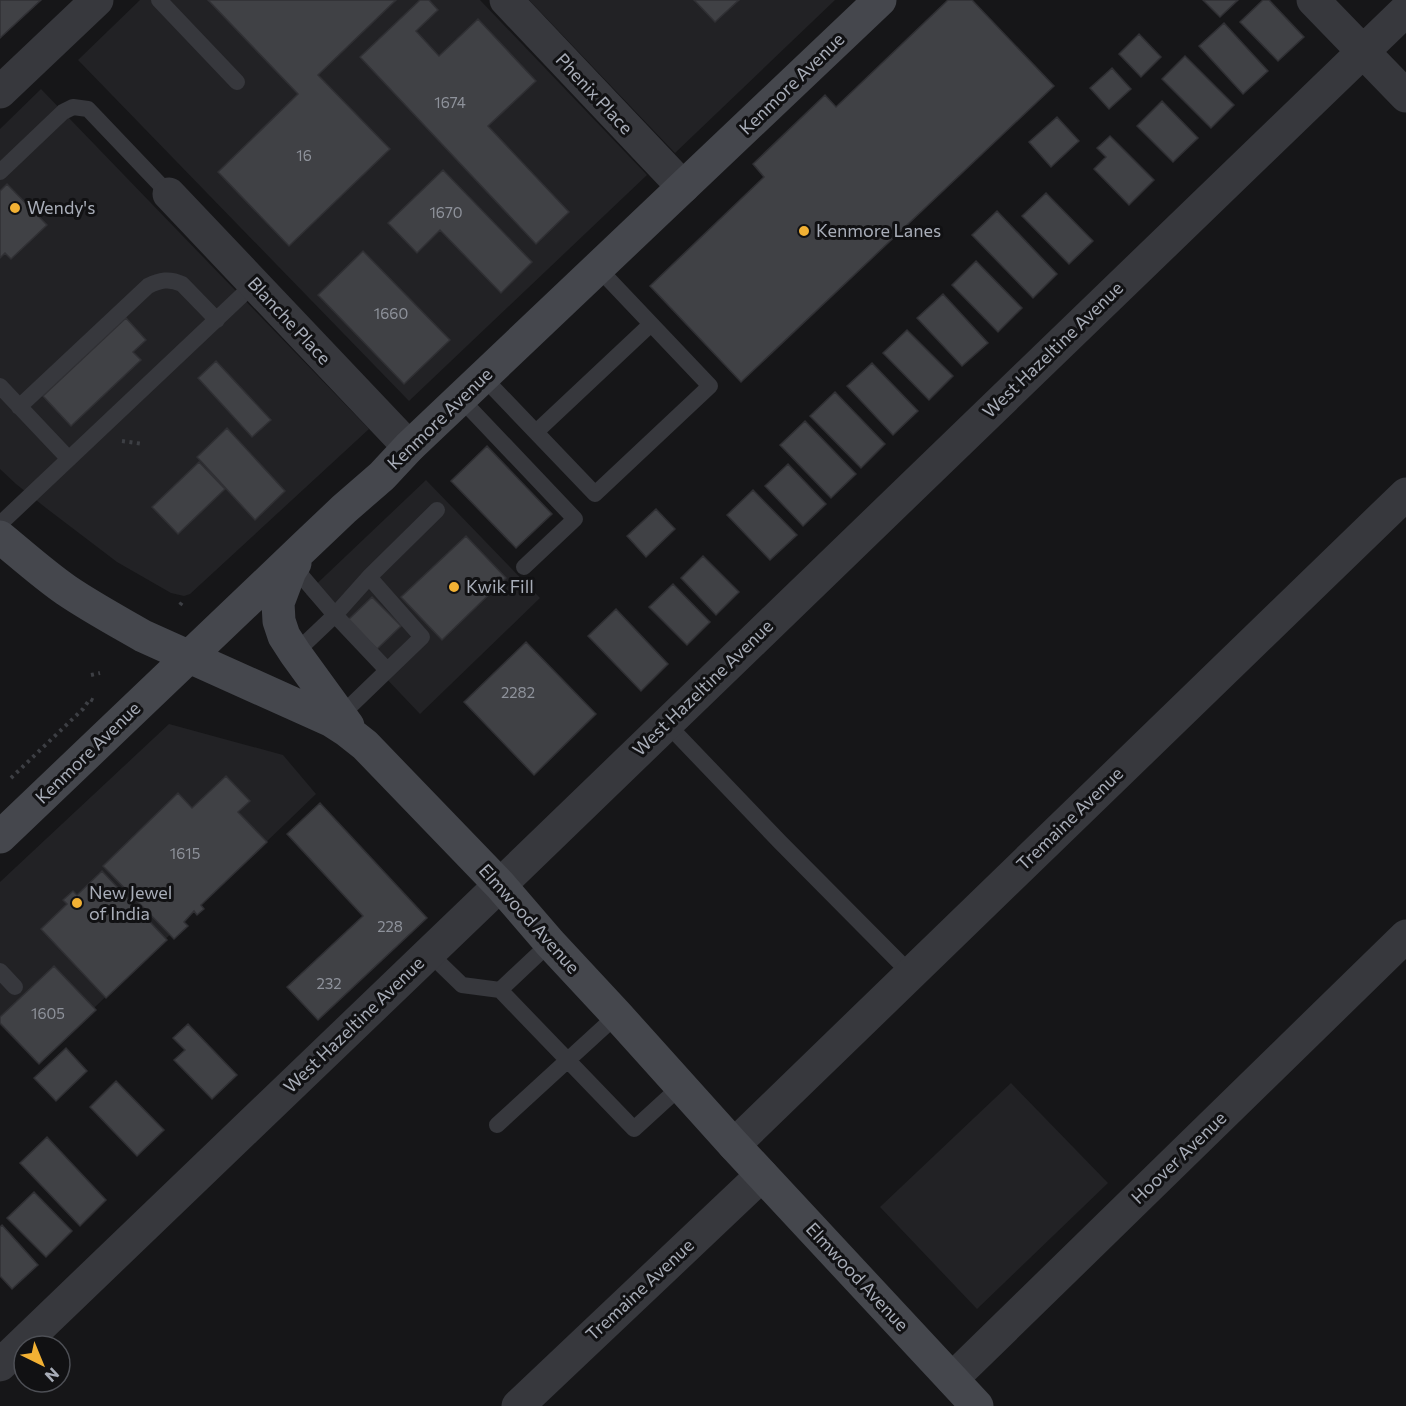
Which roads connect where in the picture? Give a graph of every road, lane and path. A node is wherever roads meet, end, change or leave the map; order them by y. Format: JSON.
{"nodes":[{"id":1,"x":97,"y":0,"type":"edge"},
{"id":2,"x":159,"y":0,"type":"edge"},
{"id":3,"x":506,"y":0,"type":"edge"},
{"id":4,"x":880,"y":0,"type":"edge"},
{"id":5,"x":1313,"y":0,"type":"edge"},
{"id":6,"x":1406,"y":10,"type":"edge"},
{"id":7,"x":1363,"y":51,"type":"junction"},
{"id":8,"x":237,"y":82,"type":"dead end"},
{"id":9,"x":0,"y":92,"type":"edge"},
{"id":10,"x":1406,"y":96,"type":"edge"},
{"id":11,"x":0,"y":172,"type":"edge"},
{"id":12,"x":683,"y":187,"type":"junction"},
{"id":13,"x":169,"y":194,"type":"joint"},
{"id":14,"x":598,"y":268,"type":"junction"},
{"id":15,"x":254,"y":284,"type":"junction"},
{"id":16,"x":217,"y":320,"type":"junction"},
{"id":17,"x":651,"y":324,"type":"junction"},
{"id":18,"x":0,"y":386,"type":"edge"},
{"id":19,"x":472,"y":388,"type":"junction"},
{"id":20,"x":19,"y":407,"type":"junction"},
{"id":21,"x":536,"y":432,"type":"junction"},
{"id":22,"x":112,"y":440,"type":"dead end"},
{"id":23,"x":143,"y":444,"type":"dead end"},
{"id":24,"x":409,"y":447,"type":"junction"},
{"id":25,"x":69,"y":459,"type":"junction"},
{"id":26,"x":1406,"y":494,"type":"edge"},
{"id":27,"x":437,"y":510,"type":"dead end"},
{"id":28,"x":0,"y":524,"type":"edge"},
{"id":29,"x":0,"y":537,"type":"edge"},
{"id":30,"x":298,"y":556,"type":"junction"},
{"id":31,"x":524,"y":567,"type":"dead end"},
{"id":32,"x":369,"y":577,"type":"junction"},
{"id":33,"x":335,"y":615,"type":"junction"},
{"id":34,"x":295,"y":653,"type":"junction"},
{"id":35,"x":189,"y":656,"type":"junction"},
{"id":36,"x":387,"y":670,"type":"junction"},
{"id":37,"x":100,"y":673,"type":"dead end"},
{"id":38,"x":91,"y":675,"type":"dead end"},
{"id":39,"x":90,"y":699,"type":"dead end"},
{"id":40,"x":340,"y":716,"type":"junction"},
{"id":41,"x":666,"y":724,"type":"junction"},
{"id":42,"x":365,"y":745,"type":"junction"},
{"id":43,"x":8,"y":781,"type":"dead end"},
{"id":44,"x":0,"y":837,"type":"edge"},
{"id":45,"x":500,"y":885,"type":"junction"},
{"id":46,"x":1406,"y":936,"type":"edge"},
{"id":47,"x":550,"y":943,"type":"junction"},
{"id":48,"x":429,"y":953,"type":"junction"},
{"id":49,"x":0,"y":971,"type":"edge"},
{"id":50,"x":911,"y":974,"type":"junction"},
{"id":51,"x":15,"y":987,"type":"dead end"},
{"id":52,"x":500,"y":990,"type":"junction"},
{"id":53,"x":617,"y":1015,"type":"junction"},
{"id":54,"x":568,"y":1060,"type":"junction"},
{"id":55,"x":681,"y":1086,"type":"junction"},
{"id":56,"x":497,"y":1125,"type":"dead end"},
{"id":57,"x":735,"y":1145,"type":"junction"},
{"id":58,"x":762,"y":1175,"type":"junction"},
{"id":59,"x":0,"y":1365,"type":"edge"},
{"id":60,"x":952,"y":1379,"type":"junction"},
{"id":61,"x":518,"y":1406,"type":"edge"},
{"id":62,"x":977,"y":1406,"type":"edge"}],
"edges":[{"from":1,"to":9,"type":"street"},
{"from":2,"to":8,"type":"lane"},
{"from":3,"to":12,"type":"street","name":"Phenix Place"},
{"from":4,"to":12,"type":"street","name":"Kenmore Avenue"},
{"from":5,"to":7,"type":"street"},
{"from":6,"to":7,"type":"street","name":"West Hazeltine Avenue"},
{"from":7,"to":10,"type":"street"},
{"from":7,"to":41,"type":"street","name":"West Hazeltine Avenue"},
{"from":11,"to":13,"type":"lane"},
{"from":12,"to":14,"type":"street","name":"Kenmore Avenue"},
{"from":13,"to":15,"type":"street","name":"Blanche Place"},
{"from":14,"to":17,"type":"lane"},
{"from":14,"to":19,"type":"street","name":"Kenmore Avenue"},
{"from":15,"to":16,"type":"lane"},
{"from":15,"to":24,"type":"street","name":"Blanche Place"},
{"from":16,"to":20,"type":"lane"},
{"from":16,"to":25,"type":"lane"},
{"from":17,"to":21,"type":"lane"},
{"from":17,"to":21,"type":"lane"},
{"from":18,"to":20,"type":"lane"},
{"from":19,"to":21,"type":"lane"},
{"from":19,"to":24,"type":"street","name":"Kenmore Avenue"},
{"from":19,"to":31,"type":"lane"},
{"from":20,"to":25,"type":"lane"},
{"from":22,"to":23,"type":"path"},
{"from":24,"to":30,"type":"street","name":"Kenmore Avenue"},
{"from":25,"to":28,"type":"lane"},
{"from":26,"to":50,"type":"street","name":"Tremaine Avenue"},
{"from":27,"to":32,"type":"lane"},
{"from":29,"to":35,"type":"street","name":"Elmwood Avenue"},
{"from":30,"to":33,"type":"lane"},
{"from":30,"to":34,"type":"street"},
{"from":30,"to":35,"type":"street","name":"Kenmore Avenue"},
{"from":32,"to":33,"type":"lane"},
{"from":32,"to":36,"type":"lane"},
{"from":33,"to":34,"type":"lane"},
{"from":33,"to":36,"type":"lane"},
{"from":34,"to":40,"type":"street"},
{"from":35,"to":42,"type":"street","name":"Elmwood Avenue"},
{"from":35,"to":44,"type":"street","name":"Kenmore Avenue"},
{"from":36,"to":40,"type":"lane"},
{"from":37,"to":38,"type":"path"},
{"from":39,"to":43,"type":"path"},
{"from":40,"to":42,"type":"street"},
{"from":41,"to":45,"type":"street","name":"West Hazeltine Avenue"},
{"from":41,"to":50,"type":"lane"},
{"from":42,"to":45,"type":"street","name":"Elmwood Avenue"},
{"from":45,"to":47,"type":"street","name":"Elmwood Avenue"},
{"from":45,"to":48,"type":"street","name":"West Hazeltine Avenue"},
{"from":46,"to":60,"type":"street","name":"Hoover Avenue"},
{"from":47,"to":52,"type":"lane"},
{"from":47,"to":53,"type":"street","name":"Elmwood Avenue"},
{"from":48,"to":52,"type":"lane"},
{"from":48,"to":59,"type":"street","name":"West Hazeltine Avenue"},
{"from":49,"to":51,"type":"lane"},
{"from":50,"to":57,"type":"street","name":"Tremaine Avenue"},
{"from":52,"to":54,"type":"lane"},
{"from":53,"to":54,"type":"lane"},
{"from":53,"to":55,"type":"street","name":"Elmwood Avenue"},
{"from":54,"to":55,"type":"lane"},
{"from":54,"to":56,"type":"lane"},
{"from":55,"to":57,"type":"street","name":"Elmwood Avenue"},
{"from":57,"to":58,"type":"street","name":"Elmwood Avenue"},
{"from":58,"to":60,"type":"street","name":"Elmwood Avenue"},
{"from":58,"to":61,"type":"street","name":"Tremaine Avenue"},
{"from":60,"to":62,"type":"street","name":"Elmwood Avenue"}]}
